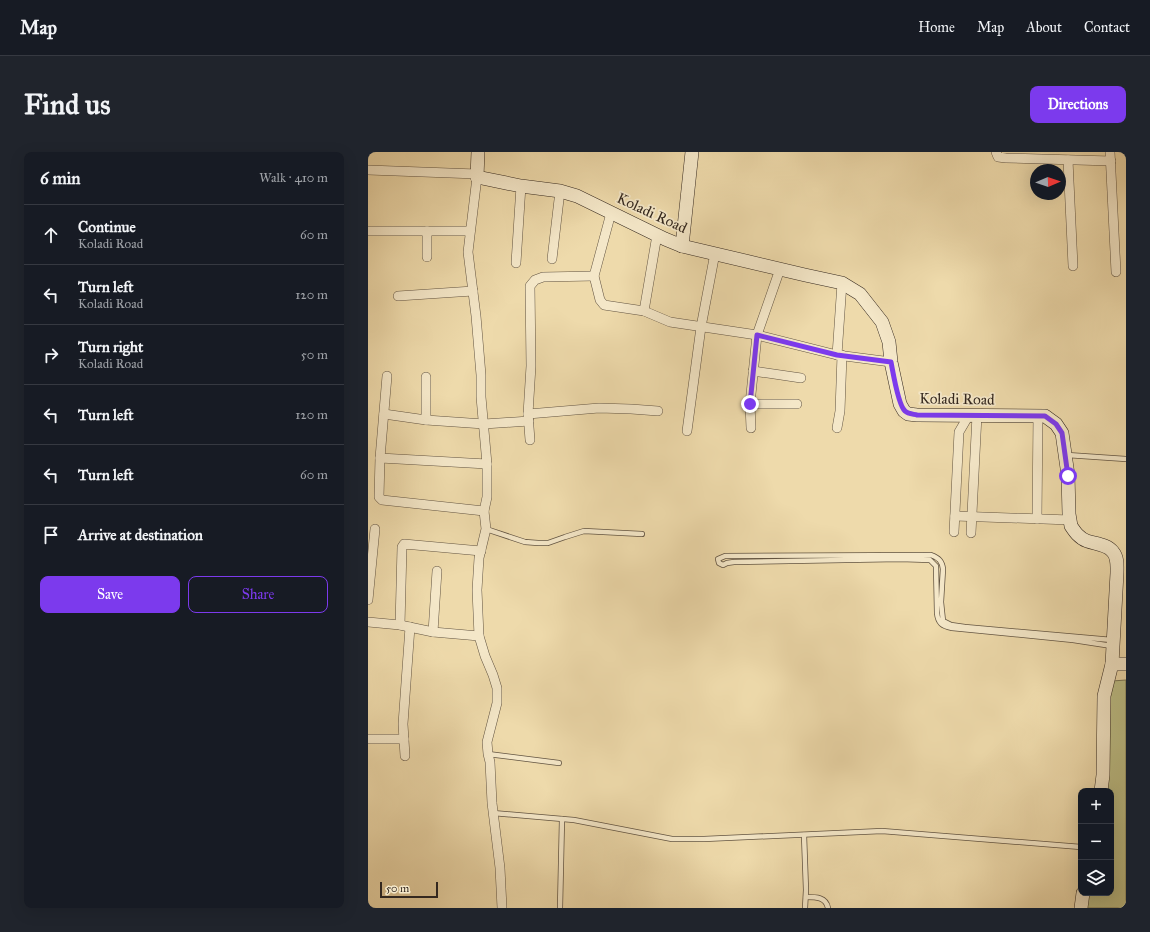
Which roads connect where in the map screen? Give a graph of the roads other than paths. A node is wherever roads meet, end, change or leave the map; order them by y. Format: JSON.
{"nodes":[{"id":1,"x":478,"y":152,"type":"edge"},
{"id":2,"x":692,"y":152,"type":"edge"},
{"id":3,"x":996,"y":152,"type":"edge"},
{"id":4,"x":1110,"y":156,"type":"edge"},
{"id":5,"x":1068,"y":160,"type":"junction"},
{"id":6,"x":368,"y":170,"type":"edge"},
{"id":7,"x":477,"y":175,"type":"junction"},
{"id":8,"x":522,"y":186,"type":"junction"},
{"id":9,"x":560,"y":190,"type":"junction"},
{"id":10,"x":611,"y":213,"type":"junction"},
{"id":11,"x":368,"y":231,"type":"edge"},
{"id":12,"x":427,"y":231,"type":"junction"},
{"id":13,"x":470,"y":231,"type":"junction"},
{"id":14,"x":657,"y":235,"type":"junction"},
{"id":15,"x":682,"y":246,"type":"junction"},
{"id":16,"x":715,"y":253,"type":"junction"},
{"id":17,"x":427,"y":257,"type":"dead end"},
{"id":18,"x":552,"y":259,"type":"dead end"},
{"id":19,"x":516,"y":263,"type":"dead end"},
{"id":20,"x":1073,"y":266,"type":"dead end"},
{"id":21,"x":780,"y":269,"type":"junction"},
{"id":22,"x":1116,"y":272,"type":"dead end"},
{"id":23,"x":594,"y":276,"type":"junction"},
{"id":24,"x":842,"y":283,"type":"junction"},
{"id":25,"x":472,"y":291,"type":"junction"},
{"id":26,"x":398,"y":296,"type":"dead end"},
{"id":27,"x":644,"y":311,"type":"junction"},
{"id":28,"x":701,"y":327,"type":"junction"},
{"id":29,"x":757,"y":335,"type":"junction"},
{"id":30,"x":840,"y":355,"type":"junction"},
{"id":31,"x":891,"y":362,"type":"junction"},
{"id":32,"x":753,"y":371,"type":"junction"},
{"id":33,"x":388,"y":376,"type":"dead end"},
{"id":34,"x":426,"y":377,"type":"dead end"},
{"id":35,"x":801,"y":378,"type":"dead end"},
{"id":36,"x":750,"y":404,"type":"junction"},
{"id":37,"x":797,"y":404,"type":"dead end"},
{"id":38,"x":658,"y":411,"type":"dead end"},
{"id":39,"x":384,"y":414,"type":"junction"},
{"id":40,"x":973,"y":415,"type":"junction"},
{"id":41,"x":1038,"y":416,"type":"junction"},
{"id":42,"x":529,"y":418,"type":"junction"},
{"id":43,"x":426,"y":420,"type":"junction"},
{"id":44,"x":484,"y":424,"type":"junction"},
{"id":45,"x":751,"y":428,"type":"dead end"},
{"id":46,"x":837,"y":428,"type":"dead end"},
{"id":47,"x":687,"y":431,"type":"dead end"},
{"id":48,"x":530,"y":440,"type":"dead end"},
{"id":49,"x":1065,"y":455,"type":"junction"},
{"id":50,"x":380,"y":458,"type":"junction"},
{"id":51,"x":1126,"y":459,"type":"edge"},
{"id":52,"x":487,"y":464,"type":"junction"},
{"id":53,"x":484,"y":511,"type":"junction"},
{"id":54,"x":955,"y":516,"type":"junction"},
{"id":55,"x":972,"y":517,"type":"junction"},
{"id":56,"x":1037,"y":519,"type":"junction"},
{"id":57,"x":1070,"y":520,"type":"junction"},
{"id":58,"x":375,"y":529,"type":"dead end"},
{"id":59,"x":486,"y":529,"type":"junction"},
{"id":60,"x":954,"y":532,"type":"dead end"},
{"id":61,"x":971,"y":533,"type":"dead end"},
{"id":62,"x":642,"y":534,"type":"dead end"},
{"id":63,"x":481,"y":551,"type":"junction"},
{"id":64,"x":437,"y":571,"type":"dead end"},
{"id":65,"x":368,"y":600,"type":"edge"},
{"id":66,"x":368,"y":622,"type":"edge"},
{"id":67,"x":400,"y":625,"type":"junction"},
{"id":68,"x":410,"y":626,"type":"junction"},
{"id":69,"x":433,"y":632,"type":"junction"},
{"id":70,"x":479,"y":636,"type":"junction"},
{"id":71,"x":1113,"y":643,"type":"junction"},
{"id":72,"x":1112,"y":664,"type":"junction"},
{"id":73,"x":1126,"y":664,"type":"edge"},
{"id":74,"x":368,"y":739,"type":"edge"},
{"id":75,"x":404,"y":739,"type":"junction"},
{"id":76,"x":488,"y":754,"type":"junction"},
{"id":77,"x":405,"y":756,"type":"dead end"},
{"id":78,"x":559,"y":763,"type":"dead end"},
{"id":79,"x":1101,"y":788,"type":"edge"},
{"id":80,"x":493,"y":813,"type":"junction"},
{"id":81,"x":562,"y":819,"type":"junction"},
{"id":82,"x":804,"y":835,"type":"junction"},
{"id":83,"x":1078,"y":847,"type":"edge"},
{"id":84,"x":1083,"y":896,"type":"edge"},
{"id":85,"x":806,"y":897,"type":"junction"},
{"id":86,"x":502,"y":908,"type":"edge"},
{"id":87,"x":560,"y":908,"type":"edge"},
{"id":88,"x":805,"y":908,"type":"edge"},
{"id":89,"x":828,"y":908,"type":"edge"},
{"id":90,"x":1081,"y":908,"type":"edge"}],
"edges":[{"from":1,"to":7,"type":"street"},
{"from":2,"to":15,"type":"street"},
{"from":3,"to":5,"type":"street"},
{"from":4,"to":5,"type":"street"},
{"from":4,"to":22,"type":"street"},
{"from":5,"to":20,"type":"street"},
{"from":6,"to":7,"type":"street"},
{"from":7,"to":8,"type":"street","name":"Koladi Road"},
{"from":7,"to":13,"type":"street"},
{"from":8,"to":9,"type":"street","name":"Koladi Road"},
{"from":8,"to":19,"type":"street"},
{"from":9,"to":10,"type":"street","name":"Koladi Road"},
{"from":9,"to":18,"type":"street"},
{"from":10,"to":14,"type":"street","name":"Koladi Road"},
{"from":10,"to":23,"type":"street"},
{"from":11,"to":12,"type":"street"},
{"from":12,"to":13,"type":"street"},
{"from":12,"to":17,"type":"street"},
{"from":13,"to":25,"type":"street"},
{"from":14,"to":15,"type":"street","name":"Koladi Road"},
{"from":14,"to":27,"type":"street"},
{"from":15,"to":16,"type":"street","name":"Koladi Road"},
{"from":16,"to":21,"type":"street","name":"Koladi Road"},
{"from":16,"to":28,"type":"street"},
{"from":21,"to":24,"type":"street","name":"Koladi Road"},
{"from":21,"to":29,"type":"street"},
{"from":23,"to":27,"type":"street"},
{"from":23,"to":42,"type":"street"},
{"from":24,"to":30,"type":"street"},
{"from":24,"to":31,"type":"street","name":"Koladi Road"},
{"from":25,"to":26,"type":"street"},
{"from":25,"to":44,"type":"street"},
{"from":27,"to":28,"type":"street"},
{"from":28,"to":29,"type":"street"},
{"from":28,"to":47,"type":"street"},
{"from":29,"to":30,"type":"street"},
{"from":29,"to":32,"type":"street"},
{"from":30,"to":31,"type":"street"},
{"from":30,"to":46,"type":"street"},
{"from":31,"to":40,"type":"street","name":"Koladi Road"},
{"from":32,"to":35,"type":"street"},
{"from":32,"to":36,"type":"street"},
{"from":33,"to":39,"type":"street"},
{"from":34,"to":43,"type":"street"},
{"from":36,"to":37,"type":"street"},
{"from":36,"to":45,"type":"street"},
{"from":38,"to":42,"type":"street"},
{"from":39,"to":43,"type":"street"},
{"from":39,"to":50,"type":"street"},
{"from":40,"to":41,"type":"street","name":"Koladi Road"},
{"from":40,"to":54,"type":"street"},
{"from":40,"to":55,"type":"street"},
{"from":41,"to":49,"type":"street","name":"Koladi Road"},
{"from":41,"to":56,"type":"street"},
{"from":42,"to":44,"type":"street"},
{"from":42,"to":48,"type":"street"},
{"from":43,"to":44,"type":"street"},
{"from":44,"to":52,"type":"street"},
{"from":49,"to":51,"type":"lane"},
{"from":49,"to":57,"type":"street","name":"Koladi Road"},
{"from":50,"to":52,"type":"street"},
{"from":50,"to":53,"type":"street"},
{"from":52,"to":53,"type":"street"},
{"from":53,"to":59,"type":"street"},
{"from":54,"to":55,"type":"street"},
{"from":54,"to":60,"type":"street"},
{"from":55,"to":56,"type":"street"},
{"from":55,"to":61,"type":"street"},
{"from":56,"to":57,"type":"street"},
{"from":57,"to":71,"type":"street","name":"Koladi Road"},
{"from":58,"to":65,"type":"street"},
{"from":59,"to":62,"type":"lane"},
{"from":59,"to":63,"type":"street"},
{"from":63,"to":67,"type":"street"},
{"from":63,"to":70,"type":"street"},
{"from":64,"to":69,"type":"street"},
{"from":66,"to":67,"type":"street"},
{"from":67,"to":68,"type":"street"},
{"from":68,"to":69,"type":"street"},
{"from":68,"to":75,"type":"street"},
{"from":69,"to":70,"type":"street"},
{"from":70,"to":76,"type":"street"},
{"from":71,"to":71,"type":"lane"},
{"from":71,"to":72,"type":"street","name":"Koladi Road"},
{"from":72,"to":73,"type":"street"},
{"from":72,"to":79,"type":"street","name":"Koladi Road"},
{"from":74,"to":75,"type":"street"},
{"from":75,"to":77,"type":"street"},
{"from":76,"to":78,"type":"lane"},
{"from":76,"to":80,"type":"street"},
{"from":80,"to":81,"type":"lane"},
{"from":80,"to":86,"type":"street"},
{"from":81,"to":82,"type":"lane"},
{"from":81,"to":87,"type":"lane"},
{"from":82,"to":83,"type":"lane"},
{"from":82,"to":85,"type":"lane"},
{"from":84,"to":90,"type":"street"},
{"from":85,"to":88,"type":"lane"},
{"from":85,"to":89,"type":"lane"}]}
